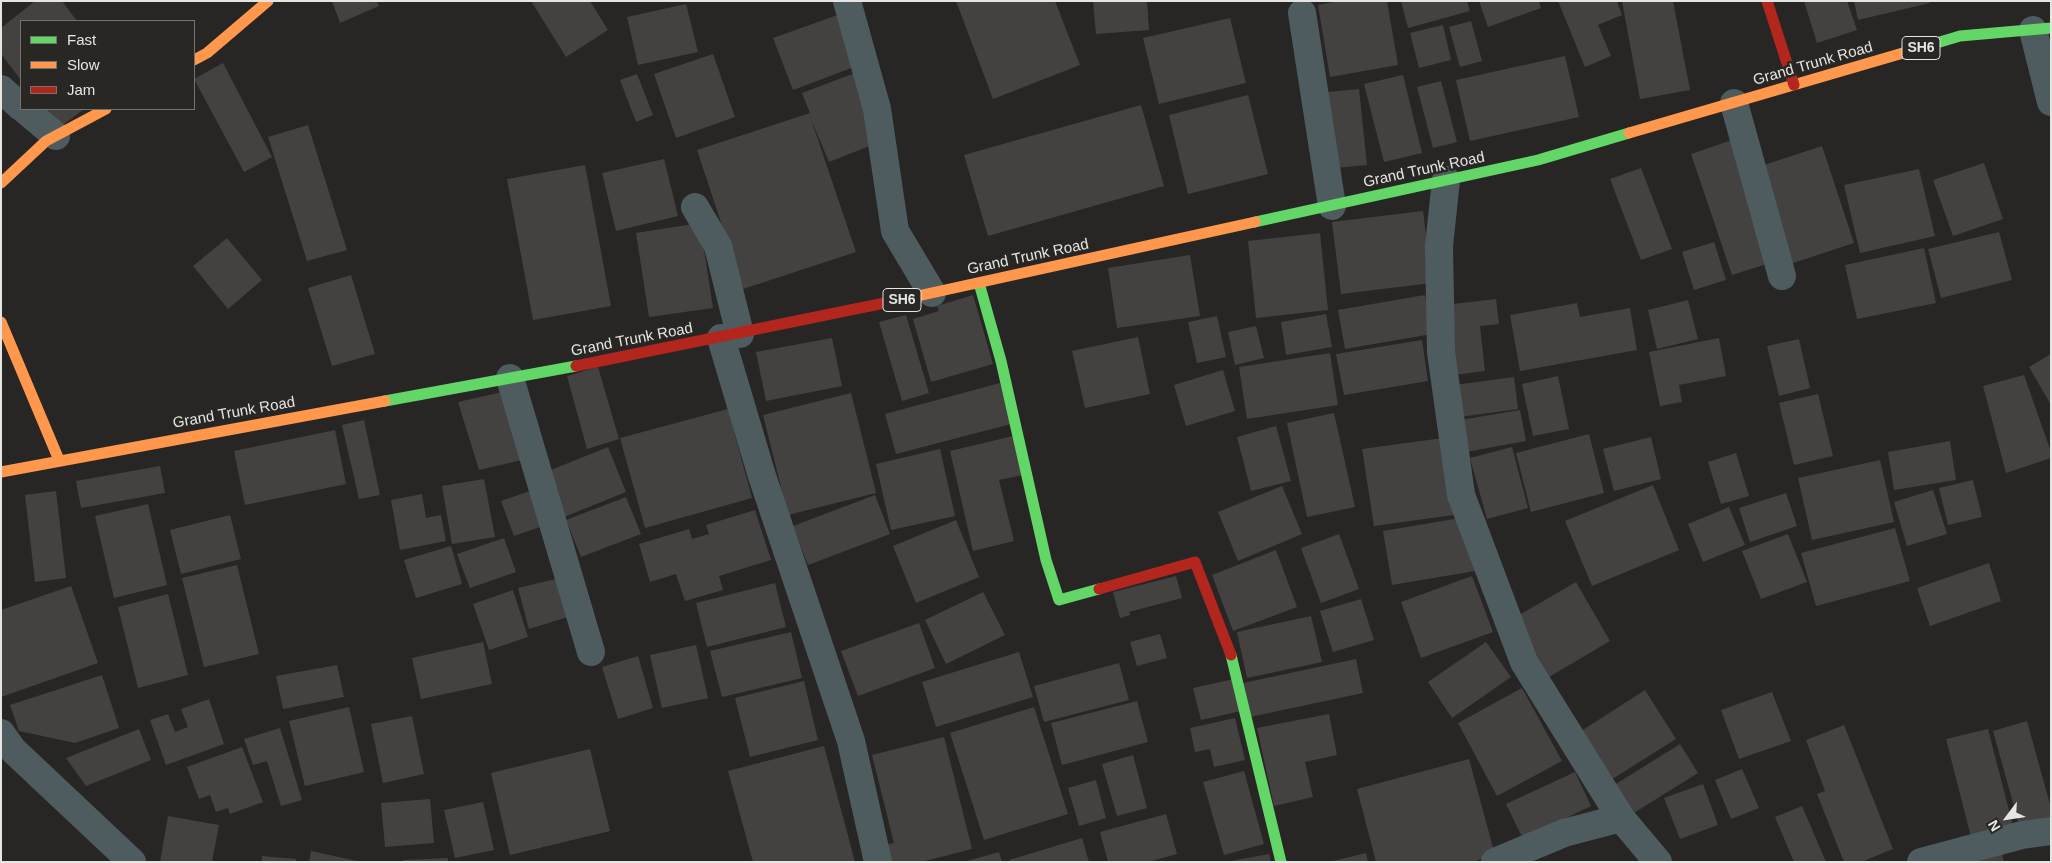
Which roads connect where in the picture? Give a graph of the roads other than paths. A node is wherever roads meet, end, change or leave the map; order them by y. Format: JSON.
{"nodes":[{"id":1,"x":268,"y":1,"type":"edge"},
{"id":2,"x":848,"y":1,"type":"edge"},
{"id":3,"x":1767,"y":1,"type":"edge"},
{"id":4,"x":1302,"y":13,"type":"dead end"},
{"id":5,"x":2042,"y":29,"type":"edge"},
{"id":6,"x":195,"y":59,"type":"edge"},
{"id":7,"x":1794,"y":85,"type":"junction"},
{"id":8,"x":1,"y":89,"type":"edge"},
{"id":9,"x":2051,"y":102,"type":"edge"},
{"id":10,"x":1734,"y":103,"type":"junction"},
{"id":11,"x":20,"y":106,"type":"edge"},
{"id":12,"x":24,"y":110,"type":"edge"},
{"id":13,"x":104,"y":110,"type":"edge"},
{"id":14,"x":56,"y":136,"type":"junction"},
{"id":15,"x":1446,"y":180,"type":"junction"},
{"id":16,"x":1,"y":183,"type":"edge"},
{"id":17,"x":1332,"y":206,"type":"junction"},
{"id":18,"x":695,"y":207,"type":"dead end"},
{"id":19,"x":1782,"y":276,"type":"dead end"},
{"id":20,"x":979,"y":283,"type":"junction"},
{"id":21,"x":932,"y":293,"type":"junction"},
{"id":22,"x":1,"y":322,"type":"edge"},
{"id":23,"x":731,"y":336,"type":"junction"},
{"id":24,"x":510,"y":378,"type":"junction"},
{"id":25,"x":59,"y":460,"type":"junction"},
{"id":26,"x":1,"y":472,"type":"edge"},
{"id":27,"x":591,"y":652,"type":"dead end"},
{"id":28,"x":1,"y":732,"type":"edge"},
{"id":29,"x":1621,"y":818,"type":"junction"},
{"id":30,"x":2051,"y":831,"type":"edge"},
{"id":31,"x":104,"y":835,"type":"junction"},
{"id":32,"x":102,"y":862,"type":"edge"},
{"id":33,"x":132,"y":862,"type":"edge"},
{"id":34,"x":878,"y":862,"type":"edge"},
{"id":35,"x":1281,"y":862,"type":"edge"},
{"id":36,"x":1495,"y":862,"type":"edge"},
{"id":37,"x":1658,"y":862,"type":"edge"},
{"id":38,"x":1921,"y":862,"type":"edge"}],
"edges":[{"from":1,"to":6,"type":"main road"},
{"from":2,"to":21,"type":"street"},
{"from":3,"to":7,"type":"main road"},
{"from":4,"to":17,"type":"street"},
{"from":5,"to":7,"type":"main road","name":"Grand Trunk Road","number":"SH6"},
{"from":5,"to":9,"type":"street"},
{"from":7,"to":10,"type":"main road","name":"Grand Trunk Road","number":"SH6"},
{"from":8,"to":11,"type":"street"},
{"from":10,"to":15,"type":"main road","name":"Grand Trunk Road","number":"SH6"},
{"from":10,"to":19,"type":"street"},
{"from":12,"to":14,"type":"street"},
{"from":13,"to":14,"type":"main road"},
{"from":14,"to":16,"type":"main road"},
{"from":15,"to":17,"type":"main road","name":"Grand Trunk Road","number":"SH6"},
{"from":15,"to":29,"type":"street"},
{"from":17,"to":20,"type":"main road","name":"Grand Trunk Road","number":"SH6"},
{"from":18,"to":23,"type":"street"},
{"from":20,"to":21,"type":"main road","name":"Grand Trunk Road","number":"SH6"},
{"from":20,"to":35,"type":"main road"},
{"from":21,"to":23,"type":"main road","name":"Grand Trunk Road","number":"SH6"},
{"from":22,"to":25,"type":"main road"},
{"from":23,"to":24,"type":"main road","name":"Grand Trunk Road","number":"SH6"},
{"from":23,"to":34,"type":"street"},
{"from":24,"to":25,"type":"main road","name":"Grand Trunk Road","number":"SH6"},
{"from":24,"to":27,"type":"street"},
{"from":25,"to":26,"type":"main road","name":"Grand Trunk Road","number":"SH6"},
{"from":28,"to":31,"type":"street"},
{"from":29,"to":36,"type":"street"},
{"from":29,"to":37,"type":"street"},
{"from":30,"to":38,"type":"street"},
{"from":31,"to":32,"type":"street"},
{"from":31,"to":33,"type":"street"}]}
